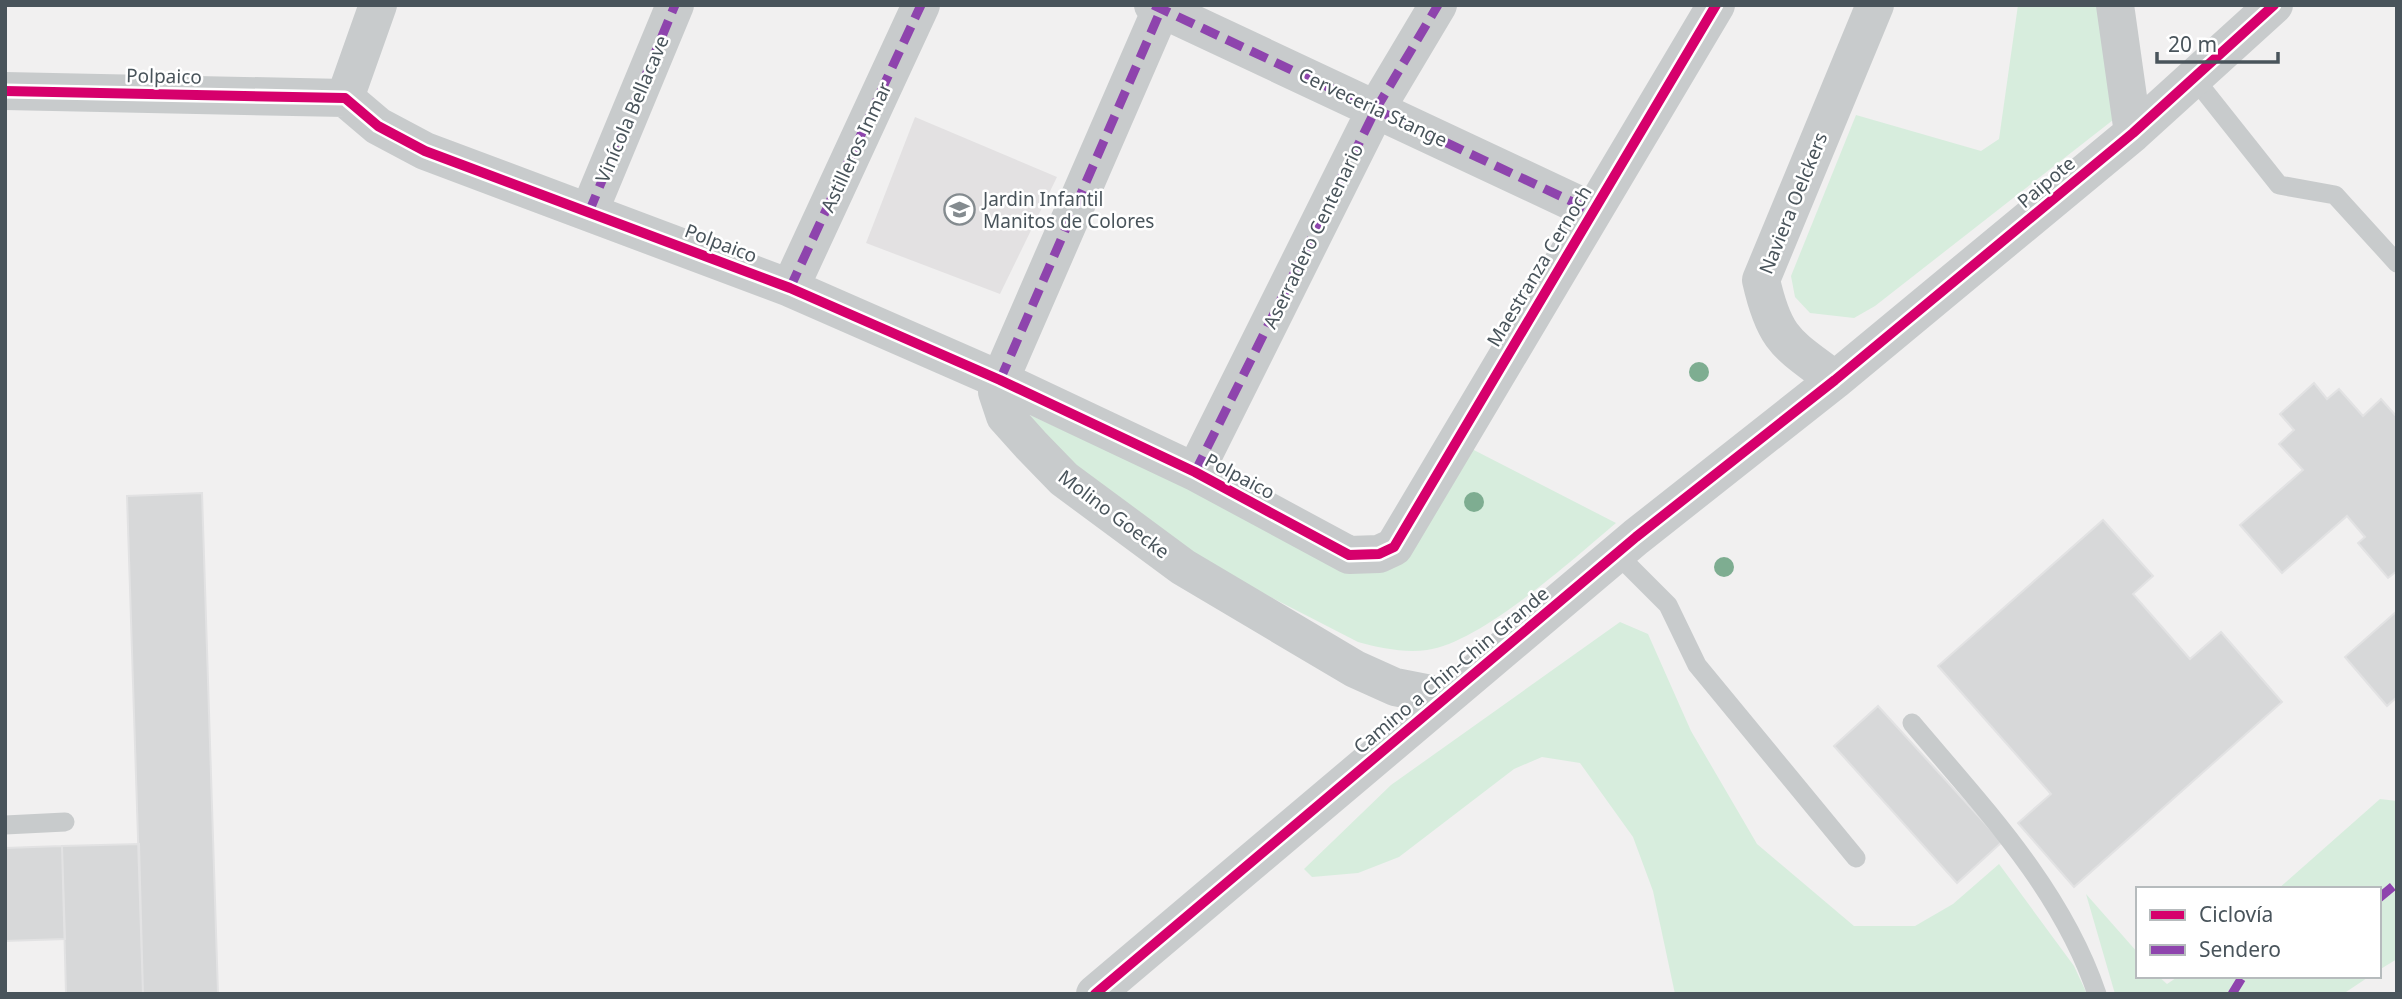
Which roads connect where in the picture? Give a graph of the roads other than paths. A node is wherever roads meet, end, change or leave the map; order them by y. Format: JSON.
{"nodes":[{"id":1,"x":378,"y":5,"type":"edge"},
{"id":2,"x":675,"y":5,"type":"edge"},
{"id":3,"x":922,"y":5,"type":"edge"},
{"id":4,"x":1438,"y":5,"type":"edge"},
{"id":5,"x":1716,"y":5,"type":"edge"},
{"id":6,"x":1875,"y":5,"type":"edge"},
{"id":7,"x":2115,"y":5,"type":"edge"},
{"id":8,"x":2274,"y":5,"type":"edge"},
{"id":9,"x":1159,"y":6,"type":"edge"},
{"id":10,"x":2194,"y":78,"type":"junction"},
{"id":11,"x":5,"y":91,"type":"edge"},
{"id":12,"x":345,"y":98,"type":"junction"},
{"id":13,"x":1376,"y":108,"type":"junction"},
{"id":14,"x":2133,"y":133,"type":"junction"},
{"id":15,"x":1592,"y":211,"type":"junction"},
{"id":16,"x":589,"y":212,"type":"junction"},
{"id":17,"x":2397,"y":263,"type":"edge"},
{"id":18,"x":790,"y":288,"type":"junction"},
{"id":19,"x":1000,"y":380,"type":"junction"},
{"id":20,"x":1835,"y":380,"type":"junction"},
{"id":21,"x":1195,"y":472,"type":"junction"},
{"id":22,"x":1394,"y":547,"type":"joint"},
{"id":23,"x":1617,"y":554,"type":"junction"},
{"id":24,"x":1447,"y":697,"type":"junction"},
{"id":25,"x":1912,"y":723,"type":"dead end"},
{"id":26,"x":65,"y":822,"type":"dead end"},
{"id":27,"x":5,"y":825,"type":"edge"},
{"id":28,"x":1856,"y":858,"type":"dead end"},
{"id":29,"x":1095,"y":994,"type":"edge"},
{"id":30,"x":2097,"y":994,"type":"edge"}],
"edges":[{"from":1,"to":12,"type":"street"},
{"from":2,"to":16,"type":"street","name":"Vinícola Bellacave"},
{"from":3,"to":18,"type":"street","name":"Astilleros Inmar"},
{"from":4,"to":13,"type":"street","name":"Aserradero Centenario"},
{"from":5,"to":15,"type":"street","name":"Maestranza Cernoch"},
{"from":6,"to":20,"type":"street","name":"Naviera Oelckers"},
{"from":7,"to":14,"type":"street"},
{"from":8,"to":10,"type":"street","name":"Paipote"},
{"from":9,"to":13,"type":"street","name":"Cerveceria Stange"},
{"from":9,"to":19,"type":"street","name":"Molino Goecke"},
{"from":10,"to":14,"type":"street","name":"Paipote"},
{"from":10,"to":17,"type":"lane"},
{"from":11,"to":12,"type":"street","name":"Polpaico"},
{"from":12,"to":16,"type":"street","name":"Polpaico"},
{"from":13,"to":15,"type":"street","name":"Cerveceria Stange"},
{"from":13,"to":21,"type":"street","name":"Aserradero Centenario"},
{"from":14,"to":20,"type":"street","name":"Paipote"},
{"from":15,"to":22,"type":"street","name":"Maestranza Cernoch"},
{"from":16,"to":18,"type":"street","name":"Polpaico"},
{"from":18,"to":19,"type":"street","name":"Polpaico"},
{"from":19,"to":21,"type":"street","name":"Polpaico"},
{"from":19,"to":24,"type":"street","name":"Molino Goecke"},
{"from":20,"to":23,"type":"street","name":"Camino a Chin-Chin Grande"},
{"from":21,"to":22,"type":"street","name":"Polpaico"},
{"from":23,"to":24,"type":"street","name":"Camino a Chin-Chin Grande"},
{"from":23,"to":28,"type":"lane"},
{"from":24,"to":29,"type":"street","name":"Camino a Chin-Chin Grande"},
{"from":25,"to":30,"type":"lane"},
{"from":26,"to":27,"type":"lane"}]}
